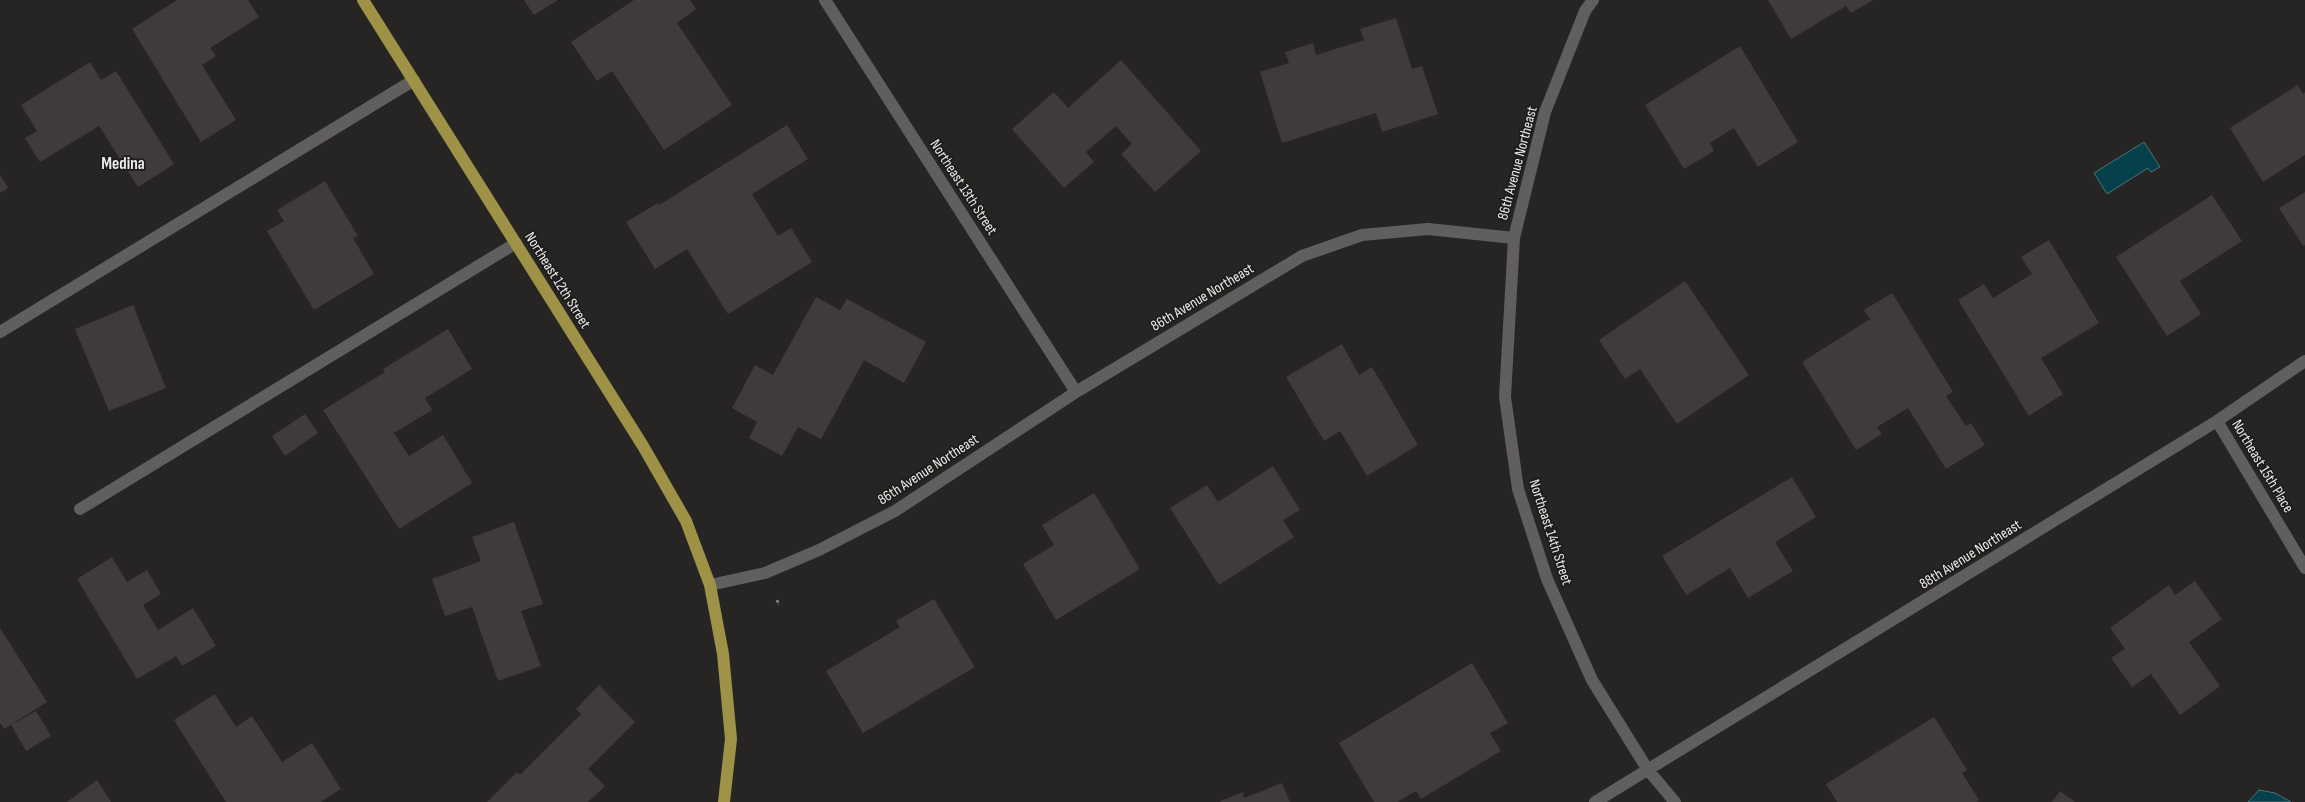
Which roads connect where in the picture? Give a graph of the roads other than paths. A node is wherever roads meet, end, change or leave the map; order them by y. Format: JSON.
{"nodes":[{"id":1,"x":363,"y":0,"type":"edge"},
{"id":2,"x":825,"y":0,"type":"edge"},
{"id":3,"x":1593,"y":0,"type":"edge"},
{"id":4,"x":414,"y":80,"type":"junction"},
{"id":5,"x":1514,"y":238,"type":"junction"},
{"id":6,"x":516,"y":243,"type":"junction"},
{"id":7,"x":0,"y":332,"type":"edge"},
{"id":8,"x":2305,"y":361,"type":"edge"},
{"id":9,"x":1076,"y":392,"type":"junction"},
{"id":10,"x":2217,"y":421,"type":"junction"},
{"id":11,"x":80,"y":509,"type":"dead end"},
{"id":12,"x":2305,"y":568,"type":"edge"},
{"id":13,"x":710,"y":584,"type":"junction"},
{"id":14,"x":1648,"y":770,"type":"junction"},
{"id":15,"x":724,"y":802,"type":"edge"},
{"id":16,"x":1595,"y":802,"type":"edge"},
{"id":17,"x":1675,"y":802,"type":"edge"}],
"edges":[{"from":1,"to":4,"type":"main road","name":"Northeast 12th Street"},
{"from":2,"to":9,"type":"street","name":"Northeast 13th Street"},
{"from":3,"to":5,"type":"street","name":"86th Avenue Northeast"},
{"from":4,"to":6,"type":"main road","name":"Northeast 12th Street"},
{"from":4,"to":7,"type":"street"},
{"from":5,"to":9,"type":"street","name":"86th Avenue Northeast"},
{"from":5,"to":14,"type":"street","name":"Northeast 14th Street"},
{"from":6,"to":11,"type":"street"},
{"from":6,"to":13,"type":"main road","name":"Northeast 12th Street"},
{"from":8,"to":10,"type":"street","name":"88th Avenue Northeast"},
{"from":9,"to":13,"type":"street","name":"86th Avenue Northeast"},
{"from":10,"to":12,"type":"street","name":"Northeast 15th Place"},
{"from":10,"to":14,"type":"street","name":"88th Avenue Northeast"},
{"from":13,"to":15,"type":"main road","name":"Northeast 12th Street"},
{"from":14,"to":16,"type":"street","name":"88th Avenue Northeast"},
{"from":14,"to":17,"type":"street","name":"Northeast 14th Street"}]}
